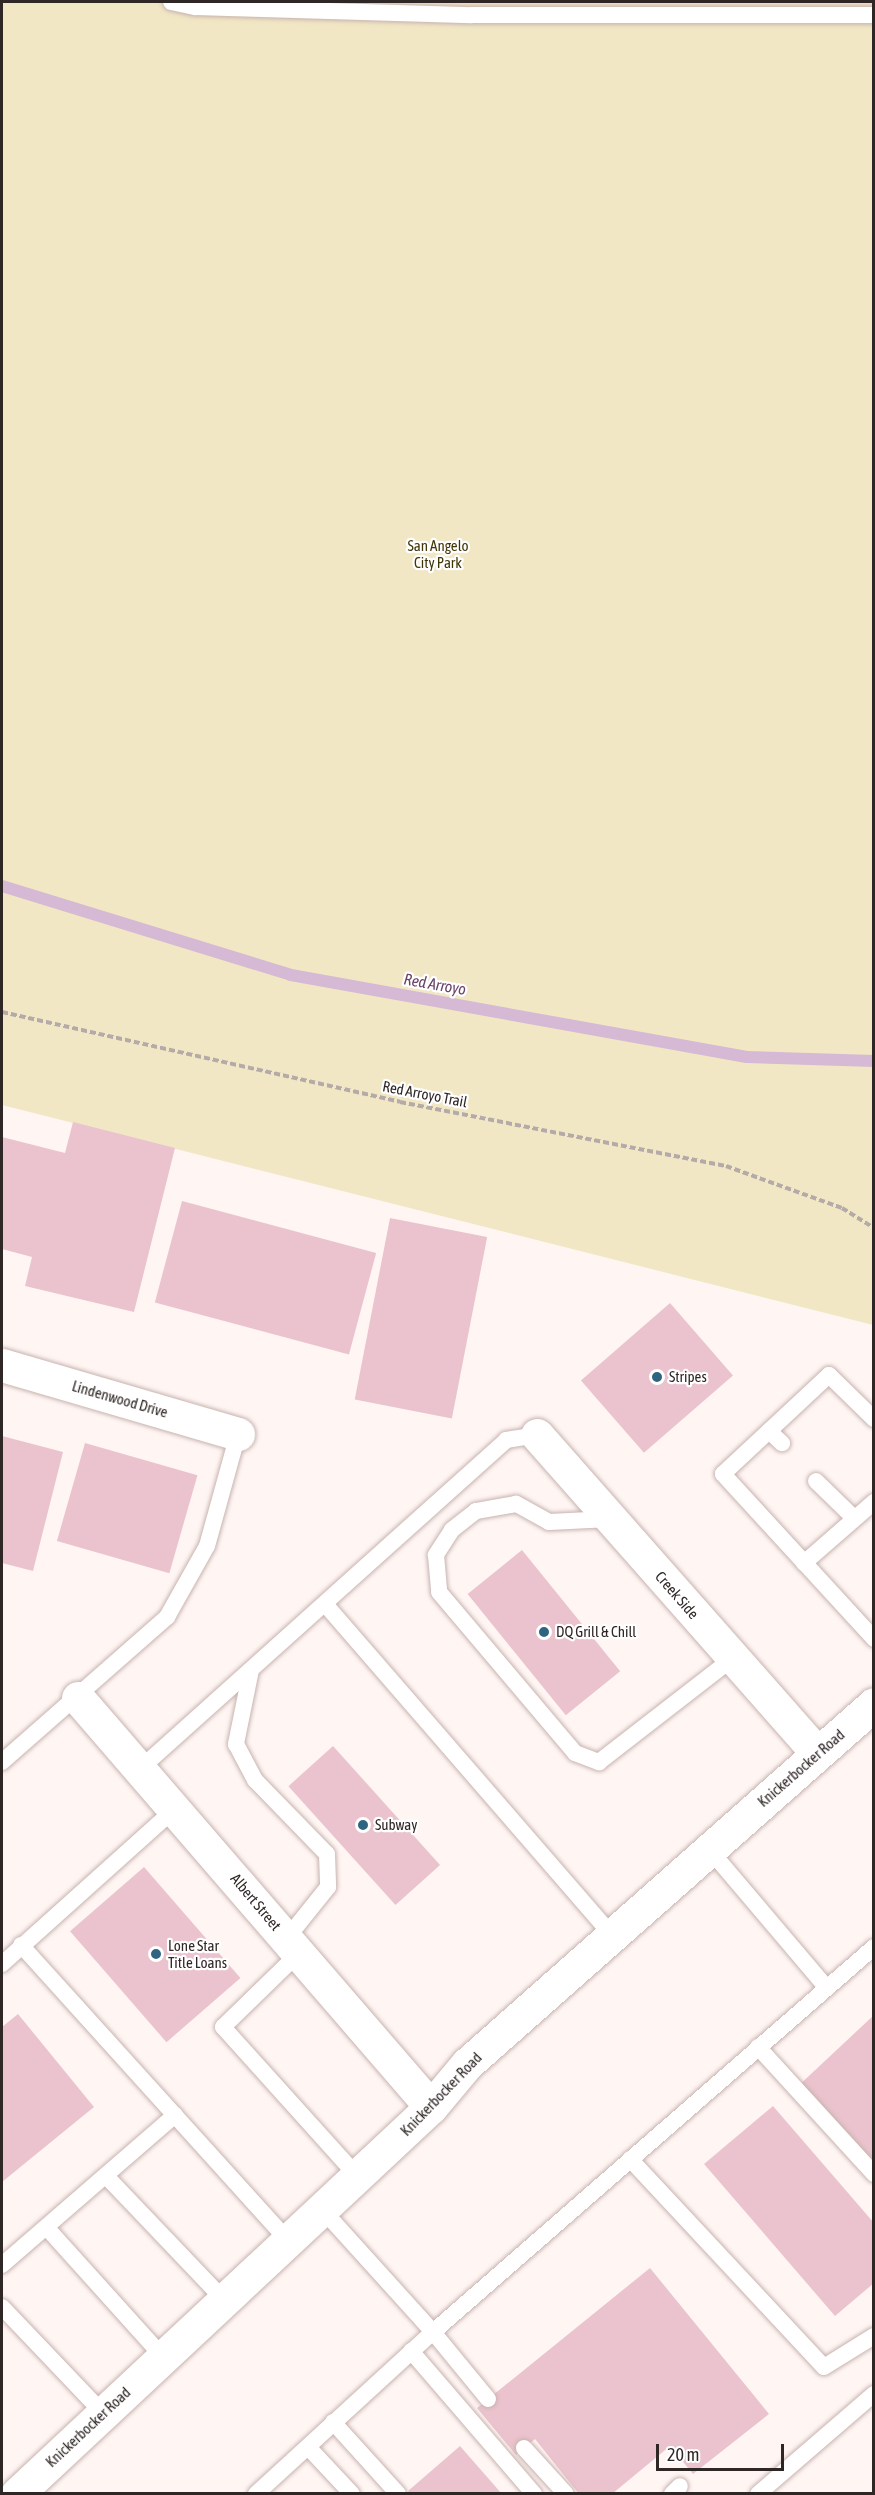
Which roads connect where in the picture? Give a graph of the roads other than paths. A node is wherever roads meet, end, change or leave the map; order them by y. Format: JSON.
{"nodes":[{"id":1,"x":171,"y":2,"type":"edge"},
{"id":2,"x":873,"y":15,"type":"edge"},
{"id":3,"x":2,"y":1365,"type":"edge"},
{"id":4,"x":873,"y":1419,"type":"edge"},
{"id":5,"x":769,"y":1431,"type":"junction"},
{"id":6,"x":238,"y":1434,"type":"joint"},
{"id":7,"x":537,"y":1436,"type":"joint"},
{"id":8,"x":782,"y":1443,"type":"dead end"},
{"id":9,"x":816,"y":1481,"type":"dead end"},
{"id":10,"x":873,"y":1502,"type":"edge"},
{"id":11,"x":854,"y":1518,"type":"junction"},
{"id":12,"x":610,"y":1519,"type":"junction"},
{"id":13,"x":804,"y":1563,"type":"junction"},
{"id":14,"x":325,"y":1604,"type":"junction"},
{"id":15,"x":873,"y":1639,"type":"edge"},
{"id":16,"x":733,"y":1658,"type":"junction"},
{"id":17,"x":251,"y":1670,"type":"junction"},
{"id":18,"x":78,"y":1698,"type":"junction"},
{"id":19,"x":873,"y":1704,"type":"edge"},
{"id":20,"x":817,"y":1754,"type":"junction"},
{"id":21,"x":2,"y":1762,"type":"edge"},
{"id":22,"x":141,"y":1768,"type":"junction"},
{"id":23,"x":176,"y":1808,"type":"junction"},
{"id":24,"x":709,"y":1849,"type":"junction"},
{"id":25,"x":612,"y":1935,"type":"junction"},
{"id":26,"x":21,"y":1945,"type":"junction"},
{"id":27,"x":293,"y":1946,"type":"junction"},
{"id":28,"x":873,"y":1947,"type":"edge"},
{"id":29,"x":2,"y":1964,"type":"edge"},
{"id":30,"x":827,"y":1988,"type":"junction"},
{"id":31,"x":758,"y":2048,"type":"junction"},
{"id":32,"x":431,"y":2107,"type":"junction"},
{"id":33,"x":175,"y":2115,"type":"junction"},
{"id":34,"x":630,"y":2159,"type":"junction"},
{"id":35,"x":873,"y":2174,"type":"edge"},
{"id":36,"x":106,"y":2175,"type":"junction"},
{"id":37,"x":357,"y":2176,"type":"junction"},
{"id":38,"x":322,"y":2209,"type":"junction"},
{"id":39,"x":47,"y":2228,"type":"junction"},
{"id":40,"x":288,"y":2240,"type":"junction"},
{"id":41,"x":2,"y":2265,"type":"edge"},
{"id":42,"x":224,"y":2300,"type":"junction"},
{"id":43,"x":2,"y":2307,"type":"edge"},
{"id":44,"x":433,"y":2332,"type":"junction"},
{"id":45,"x":873,"y":2336,"type":"edge"},
{"id":46,"x":411,"y":2351,"type":"junction"},
{"id":47,"x":163,"y":2357,"type":"junction"},
{"id":48,"x":873,"y":2394,"type":"edge"},
{"id":49,"x":488,"y":2398,"type":"dead end"},
{"id":50,"x":103,"y":2413,"type":"junction"},
{"id":51,"x":333,"y":2422,"type":"junction"},
{"id":52,"x":308,"y":2447,"type":"junction"},
{"id":53,"x":524,"y":2448,"type":"dead end"},
{"id":54,"x":17,"y":2493,"type":"edge"},
{"id":55,"x":256,"y":2493,"type":"edge"},
{"id":56,"x":352,"y":2493,"type":"edge"},
{"id":57,"x":398,"y":2493,"type":"edge"},
{"id":58,"x":534,"y":2493,"type":"edge"},
{"id":59,"x":566,"y":2493,"type":"edge"},
{"id":60,"x":758,"y":2493,"type":"edge"}],
"edges":[{"from":1,"to":2,"type":"lane"},
{"from":3,"to":6,"type":"street","name":"Lindenwood Drive"},
{"from":4,"to":5,"type":"lane"},
{"from":5,"to":8,"type":"lane"},
{"from":5,"to":13,"type":"lane"},
{"from":6,"to":18,"type":"lane"},
{"from":7,"to":12,"type":"street","name":"Creek Side"},
{"from":7,"to":14,"type":"lane"},
{"from":9,"to":11,"type":"lane"},
{"from":10,"to":11,"type":"lane"},
{"from":11,"to":13,"type":"lane"},
{"from":12,"to":16,"type":"street","name":"Creek Side"},
{"from":12,"to":16,"type":"lane"},
{"from":13,"to":15,"type":"lane"},
{"from":14,"to":17,"type":"lane"},
{"from":14,"to":25,"type":"lane"},
{"from":16,"to":20,"type":"street","name":"Creek Side"},
{"from":17,"to":22,"type":"lane"},
{"from":17,"to":27,"type":"lane"},
{"from":18,"to":21,"type":"lane"},
{"from":18,"to":22,"type":"street","name":"Albert Street"},
{"from":19,"to":20,"type":"street","name":"Knickerbocker Road"},
{"from":20,"to":24,"type":"street","name":"Knickerbocker Road"},
{"from":22,"to":23,"type":"street","name":"Albert Street"},
{"from":23,"to":26,"type":"lane"},
{"from":23,"to":27,"type":"street","name":"Albert Street"},
{"from":24,"to":25,"type":"street","name":"Knickerbocker Road"},
{"from":24,"to":30,"type":"lane"},
{"from":25,"to":32,"type":"street","name":"Knickerbocker Road"},
{"from":26,"to":29,"type":"lane"},
{"from":26,"to":33,"type":"lane"},
{"from":27,"to":32,"type":"street","name":"Albert Street"},
{"from":27,"to":37,"type":"lane"},
{"from":28,"to":30,"type":"lane"},
{"from":30,"to":31,"type":"lane"},
{"from":31,"to":34,"type":"lane"},
{"from":31,"to":35,"type":"lane"},
{"from":32,"to":37,"type":"street","name":"Knickerbocker Road"},
{"from":33,"to":36,"type":"lane"},
{"from":33,"to":40,"type":"lane"},
{"from":34,"to":44,"type":"lane"},
{"from":34,"to":45,"type":"lane"},
{"from":36,"to":39,"type":"lane"},
{"from":36,"to":42,"type":"lane"},
{"from":37,"to":38,"type":"street","name":"Knickerbocker Road"},
{"from":38,"to":40,"type":"street","name":"Knickerbocker Road"},
{"from":38,"to":44,"type":"lane"},
{"from":39,"to":41,"type":"lane"},
{"from":39,"to":47,"type":"lane"},
{"from":40,"to":42,"type":"street","name":"Knickerbocker Road"},
{"from":42,"to":47,"type":"street","name":"Knickerbocker Road"},
{"from":43,"to":50,"type":"lane"},
{"from":44,"to":46,"type":"lane"},
{"from":44,"to":49,"type":"lane"},
{"from":46,"to":51,"type":"lane"},
{"from":46,"to":58,"type":"lane"},
{"from":47,"to":50,"type":"street","name":"Knickerbocker Road"},
{"from":48,"to":60,"type":"lane"},
{"from":50,"to":54,"type":"street","name":"Knickerbocker Road"},
{"from":51,"to":52,"type":"lane"},
{"from":51,"to":57,"type":"lane"},
{"from":52,"to":55,"type":"lane"},
{"from":52,"to":56,"type":"lane"},
{"from":53,"to":59,"type":"lane"}]}
